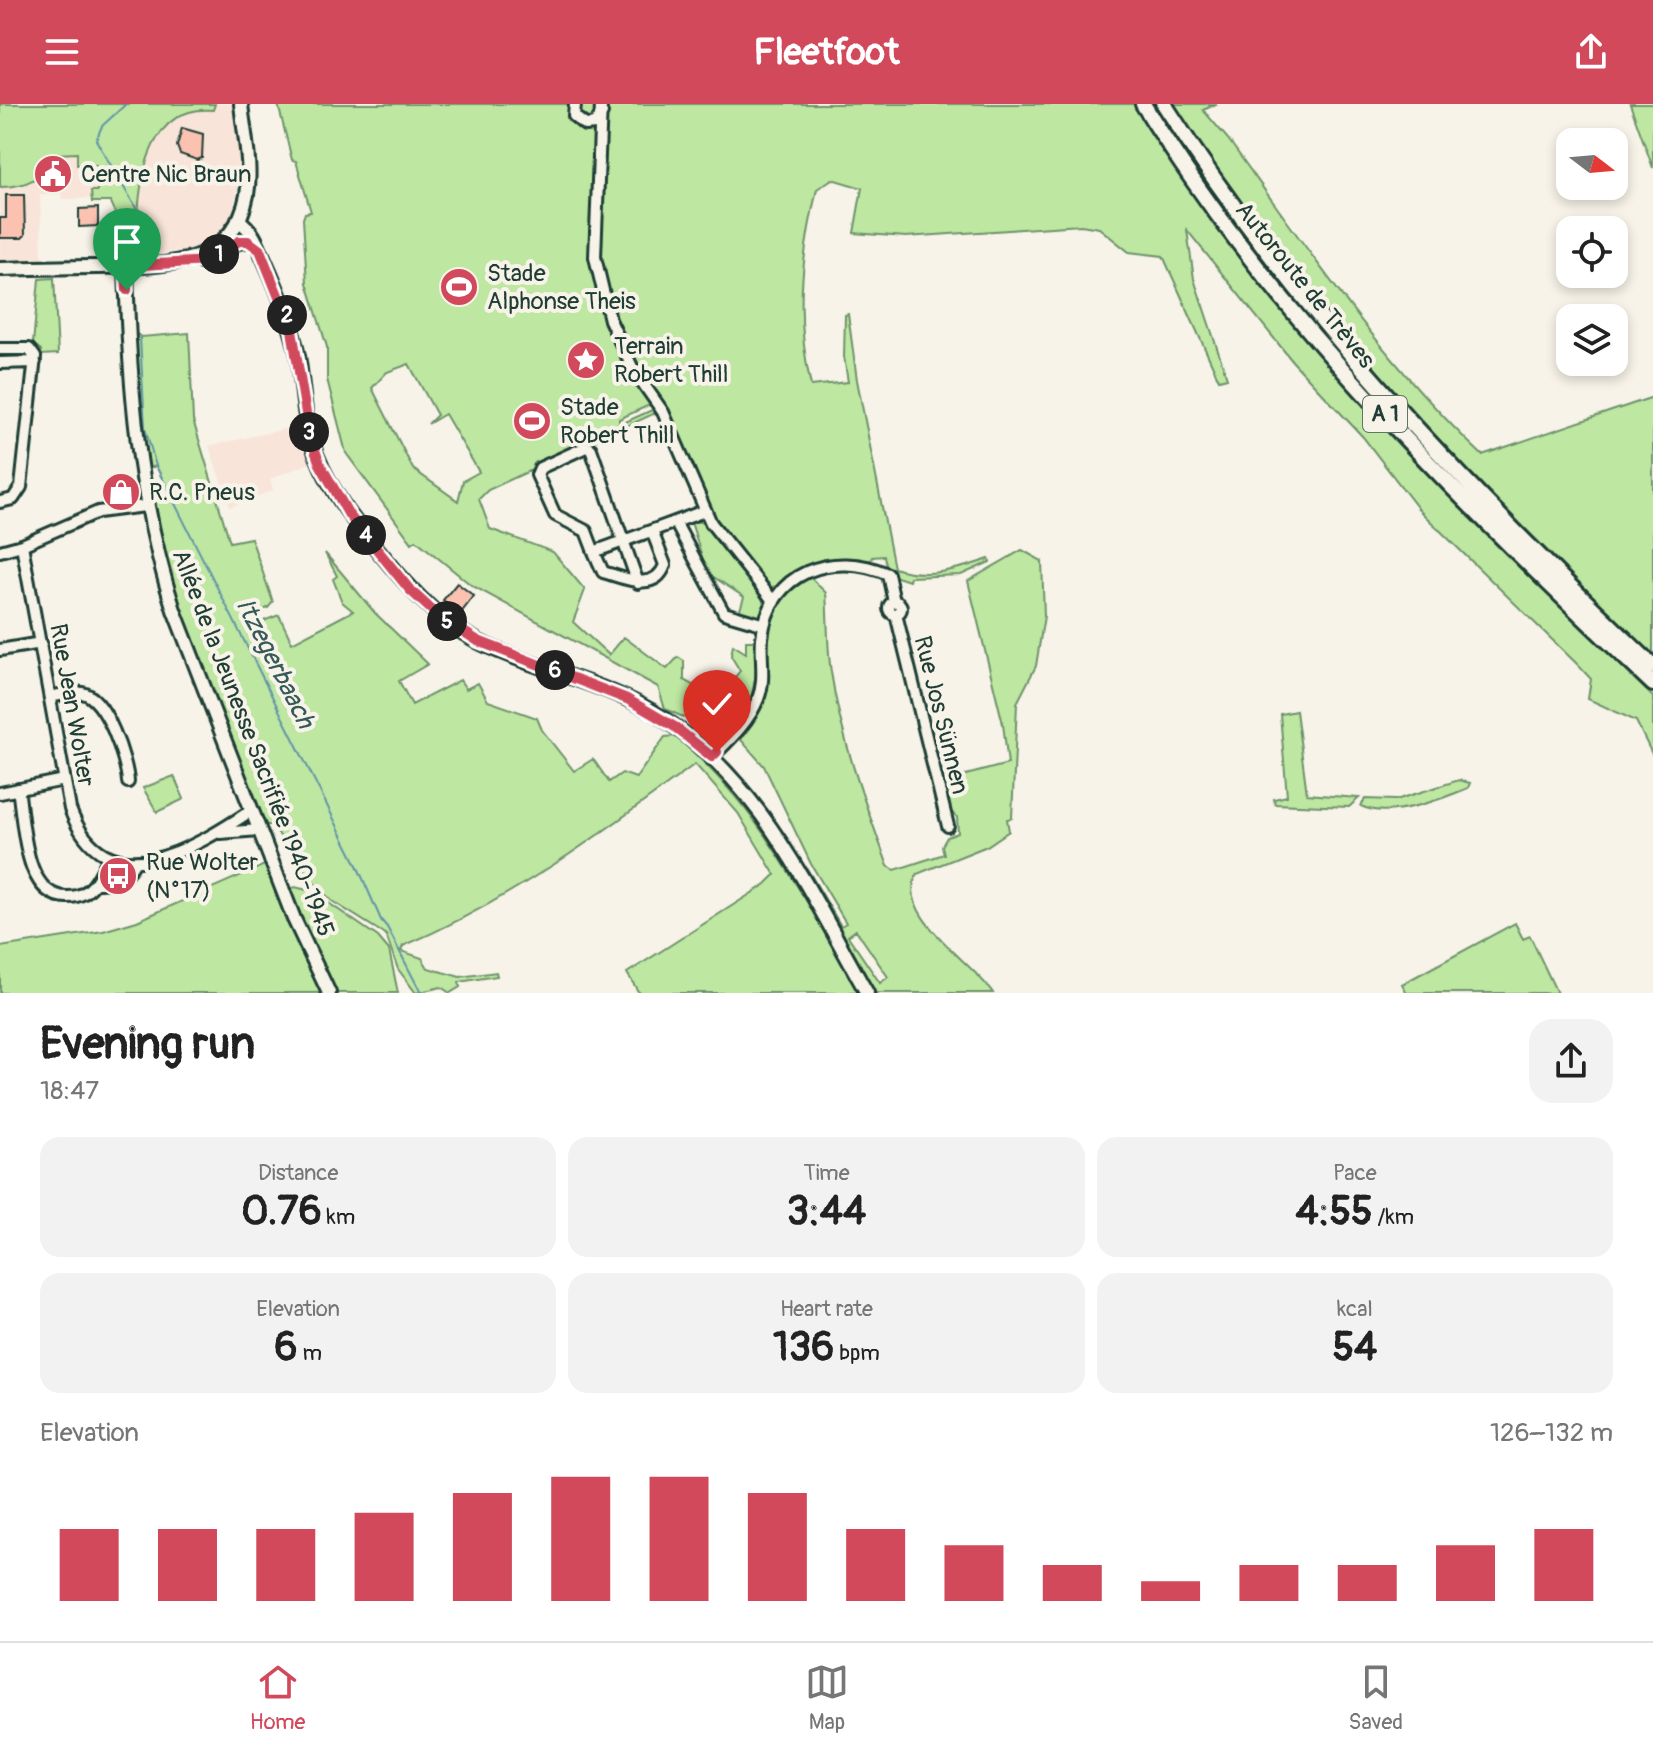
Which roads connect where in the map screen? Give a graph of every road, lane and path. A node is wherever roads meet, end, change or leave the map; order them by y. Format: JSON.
{"nodes":[{"id":1,"x":241,"y":104,"type":"edge"},
{"id":2,"x":575,"y":104,"type":"edge"},
{"id":3,"x":1164,"y":105,"type":"edge"},
{"id":4,"x":602,"y":108,"type":"edge"},
{"id":5,"x":1147,"y":110,"type":"edge"},
{"id":6,"x":585,"y":125,"type":"junction"},
{"id":7,"x":598,"y":155,"type":"junction"},
{"id":8,"x":235,"y":225,"type":"junction"},
{"id":9,"x":248,"y":241,"type":"junction"},
{"id":10,"x":260,"y":250,"type":"junction"},
{"id":11,"x":169,"y":264,"type":"junction"},
{"id":12,"x":126,"y":266,"type":"junction"},
{"id":13,"x":0,"y":269,"type":"edge"},
{"id":14,"x":0,"y":349,"type":"edge"},
{"id":15,"x":35,"y":362,"type":"junction"},
{"id":16,"x":0,"y":363,"type":"edge"},
{"id":17,"x":0,"y":502,"type":"edge"},
{"id":18,"x":145,"y":506,"type":"junction"},
{"id":19,"x":704,"y":511,"type":"junction"},
{"id":20,"x":675,"y":522,"type":"junction"},
{"id":21,"x":652,"y":531,"type":"junction"},
{"id":22,"x":623,"y":541,"type":"junction"},
{"id":23,"x":22,"y":545,"type":"junction"},
{"id":24,"x":0,"y":551,"type":"edge"},
{"id":25,"x":594,"y":552,"type":"junction"},
{"id":26,"x":638,"y":583,"type":"junction"},
{"id":27,"x":774,"y":602,"type":"junction"},
{"id":28,"x":758,"y":623,"type":"dead end"},
{"id":29,"x":41,"y":643,"type":"junction"},
{"id":30,"x":0,"y":650,"type":"edge"},
{"id":31,"x":1653,"y":666,"type":"edge"},
{"id":32,"x":1653,"y":684,"type":"edge"},
{"id":33,"x":50,"y":697,"type":"junction"},
{"id":34,"x":712,"y":757,"type":"junction"},
{"id":35,"x":64,"y":780,"type":"junction"},
{"id":36,"x":128,"y":782,"type":"dead end"},
{"id":37,"x":18,"y":789,"type":"junction"},
{"id":38,"x":0,"y":793,"type":"edge"},
{"id":39,"x":252,"y":810,"type":"junction"},
{"id":40,"x":948,"y":826,"type":"dead end"},
{"id":41,"x":260,"y":830,"type":"junction"},
{"id":42,"x":218,"y":833,"type":"junction"},
{"id":43,"x":109,"y":857,"type":"junction"},
{"id":44,"x":135,"y":862,"type":"junction"},
{"id":45,"x":97,"y":883,"type":"junction"},
{"id":46,"x":329,"y":993,"type":"edge"},
{"id":47,"x":867,"y":993,"type":"edge"}],
"edges":[{"from":1,"to":8,"type":"main road"},
{"from":2,"to":6,"type":"street"},
{"from":3,"to":31,"type":"highway","name":"Autoroute de Trèves","number":"A 1"},
{"from":4,"to":6,"type":"street"},
{"from":4,"to":7,"type":"street"},
{"from":5,"to":32,"type":"highway","name":"Autoroute de Trèves","number":"A 1"},
{"from":6,"to":7,"type":"street"},
{"from":7,"to":19,"type":"street"},
{"from":8,"to":9,"type":"main road"},
{"from":8,"to":10,"type":"main road"},
{"from":8,"to":11,"type":"main road"},
{"from":9,"to":10,"type":"main road"},
{"from":9,"to":11,"type":"main road"},
{"from":10,"to":34,"type":"main road"},
{"from":11,"to":12,"type":"main road"},
{"from":12,"to":13,"type":"main road"},
{"from":12,"to":18,"type":"main road","name":"Allée de la Jeunesse Sacrifiée 1940-1945"},
{"from":14,"to":15,"type":"street"},
{"from":15,"to":16,"type":"street"},
{"from":15,"to":17,"type":"street"},
{"from":18,"to":23,"type":"street"},
{"from":18,"to":39,"type":"main road","name":"Allée de la Jeunesse Sacrifiée 1940-1945"},
{"from":19,"to":20,"type":"street"},
{"from":19,"to":27,"type":"street"},
{"from":20,"to":21,"type":"street"},
{"from":20,"to":28,"type":"street"},
{"from":21,"to":22,"type":"street"},
{"from":21,"to":26,"type":"street"},
{"from":22,"to":25,"type":"street"},
{"from":22,"to":25,"type":"street"},
{"from":22,"to":26,"type":"street"},
{"from":23,"to":24,"type":"street"},
{"from":23,"to":29,"type":"street","name":"Rue Jean Wolter"},
{"from":25,"to":26,"type":"street"},
{"from":27,"to":34,"type":"street"},
{"from":27,"to":40,"type":"street","name":"Rue Jos Sünnen"},
{"from":29,"to":30,"type":"street"},
{"from":29,"to":33,"type":"street","name":"Rue Jean Wolter"},
{"from":33,"to":35,"type":"street","name":"Rue Jean Wolter"},
{"from":33,"to":36,"type":"street"},
{"from":34,"to":47,"type":"main road"},
{"from":35,"to":37,"type":"street"},
{"from":35,"to":43,"type":"street","name":"Rue Jean Wolter"},
{"from":37,"to":38,"type":"street"},
{"from":37,"to":45,"type":"street"},
{"from":39,"to":41,"type":"main road","name":"Allée de la Jeunesse Sacrifiée 1940-1945"},
{"from":39,"to":42,"type":"street"},
{"from":41,"to":42,"type":"street"},
{"from":41,"to":46,"type":"main road","name":"Allée de la Jeunesse Sacrifiée 1940-1945"},
{"from":42,"to":44,"type":"street"},
{"from":43,"to":44,"type":"street"},
{"from":43,"to":45,"type":"street"},
{"from":44,"to":45,"type":"street"}]}
